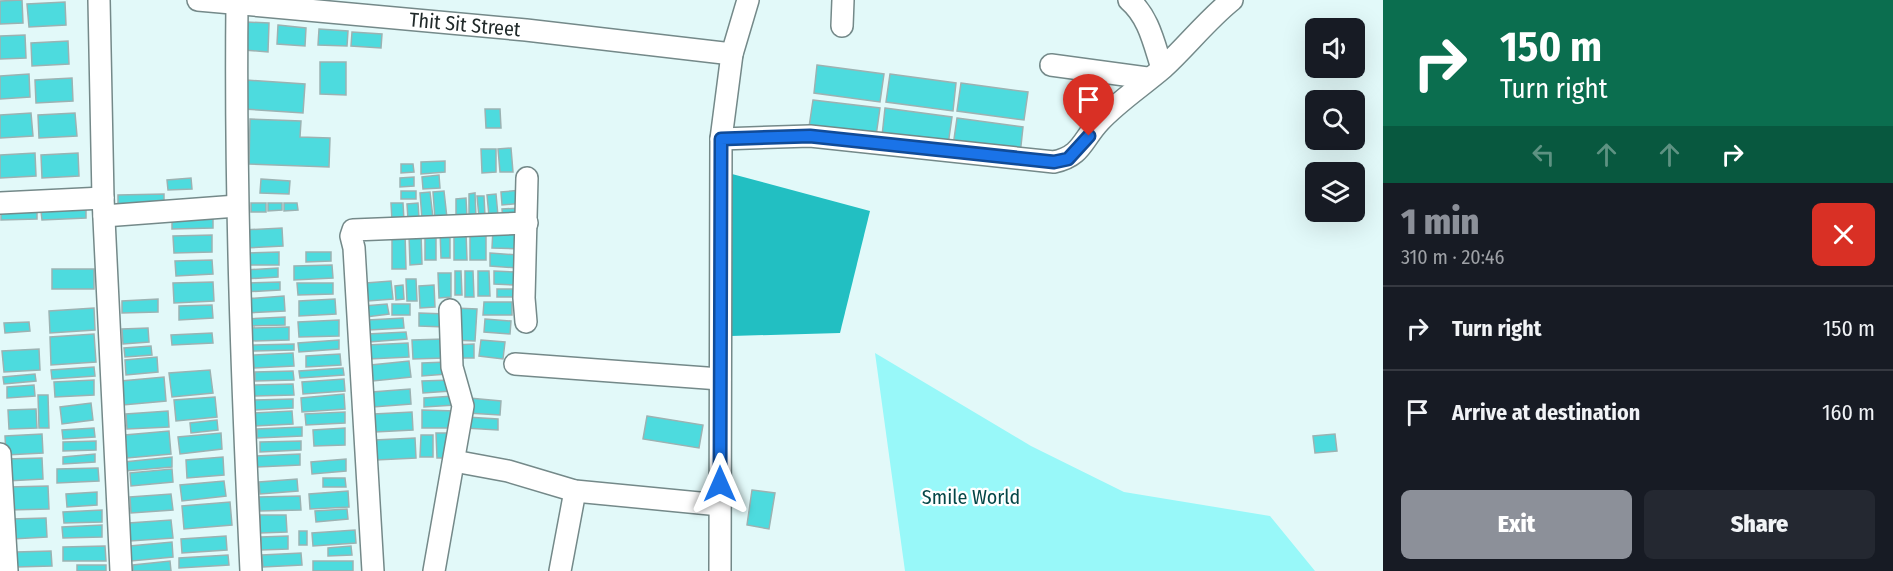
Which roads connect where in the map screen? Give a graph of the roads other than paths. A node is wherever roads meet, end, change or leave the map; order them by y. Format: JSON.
{"nodes":[{"id":1,"x":99,"y":0,"type":"edge"},
{"id":2,"x":198,"y":0,"type":"edge"},
{"id":3,"x":748,"y":0,"type":"edge"},
{"id":4,"x":843,"y":0,"type":"edge"},
{"id":5,"x":1129,"y":0,"type":"edge"},
{"id":6,"x":1232,"y":0,"type":"edge"},
{"id":7,"x":229,"y":2,"type":"edge"},
{"id":8,"x":842,"y":26,"type":"dead end"},
{"id":9,"x":732,"y":54,"type":"junction"},
{"id":10,"x":1051,"y":65,"type":"dead end"},
{"id":11,"x":1155,"y":73,"type":"junction"},
{"id":12,"x":721,"y":139,"type":"junction"},
{"id":13,"x":526,"y":177,"type":"dead end"},
{"id":14,"x":0,"y":203,"type":"edge"},
{"id":15,"x":237,"y":206,"type":"junction"},
{"id":16,"x":103,"y":207,"type":"junction"},
{"id":17,"x":527,"y":223,"type":"junction"},
{"id":18,"x":450,"y":310,"type":"dead end"},
{"id":19,"x":526,"y":322,"type":"dead end"},
{"id":20,"x":515,"y":364,"type":"dead end"},
{"id":21,"x":720,"y":379,"type":"junction"},
{"id":22,"x":0,"y":454,"type":"edge"},
{"id":23,"x":453,"y":462,"type":"junction"},
{"id":24,"x":575,"y":490,"type":"junction"},
{"id":25,"x":720,"y":505,"type":"junction"},
{"id":26,"x":7,"y":571,"type":"edge"},
{"id":27,"x":121,"y":571,"type":"edge"},
{"id":28,"x":251,"y":571,"type":"edge"},
{"id":29,"x":373,"y":571,"type":"edge"},
{"id":30,"x":434,"y":571,"type":"edge"},
{"id":31,"x":560,"y":571,"type":"edge"},
{"id":32,"x":720,"y":571,"type":"edge"}],
"edges":[{"from":1,"to":16,"type":"street"},
{"from":2,"to":7,"type":"street","name":"Thit Sit Street"},
{"from":3,"to":9,"type":"street"},
{"from":4,"to":8,"type":"street"},
{"from":5,"to":11,"type":"street"},
{"from":6,"to":11,"type":"street"},
{"from":7,"to":9,"type":"street","name":"Thit Sit Street"},
{"from":7,"to":15,"type":"street"},
{"from":9,"to":12,"type":"street"},
{"from":10,"to":11,"type":"street"},
{"from":11,"to":12,"type":"street"},
{"from":12,"to":21,"type":"street"},
{"from":13,"to":17,"type":"street"},
{"from":14,"to":16,"type":"street"},
{"from":15,"to":16,"type":"street"},
{"from":15,"to":28,"type":"street"},
{"from":16,"to":27,"type":"street"},
{"from":17,"to":19,"type":"street"},
{"from":17,"to":29,"type":"street"},
{"from":18,"to":23,"type":"street"},
{"from":20,"to":21,"type":"street"},
{"from":21,"to":25,"type":"street"},
{"from":22,"to":26,"type":"street"},
{"from":23,"to":24,"type":"street"},
{"from":23,"to":30,"type":"street"},
{"from":24,"to":25,"type":"street"},
{"from":24,"to":31,"type":"street"},
{"from":25,"to":32,"type":"street"}]}
